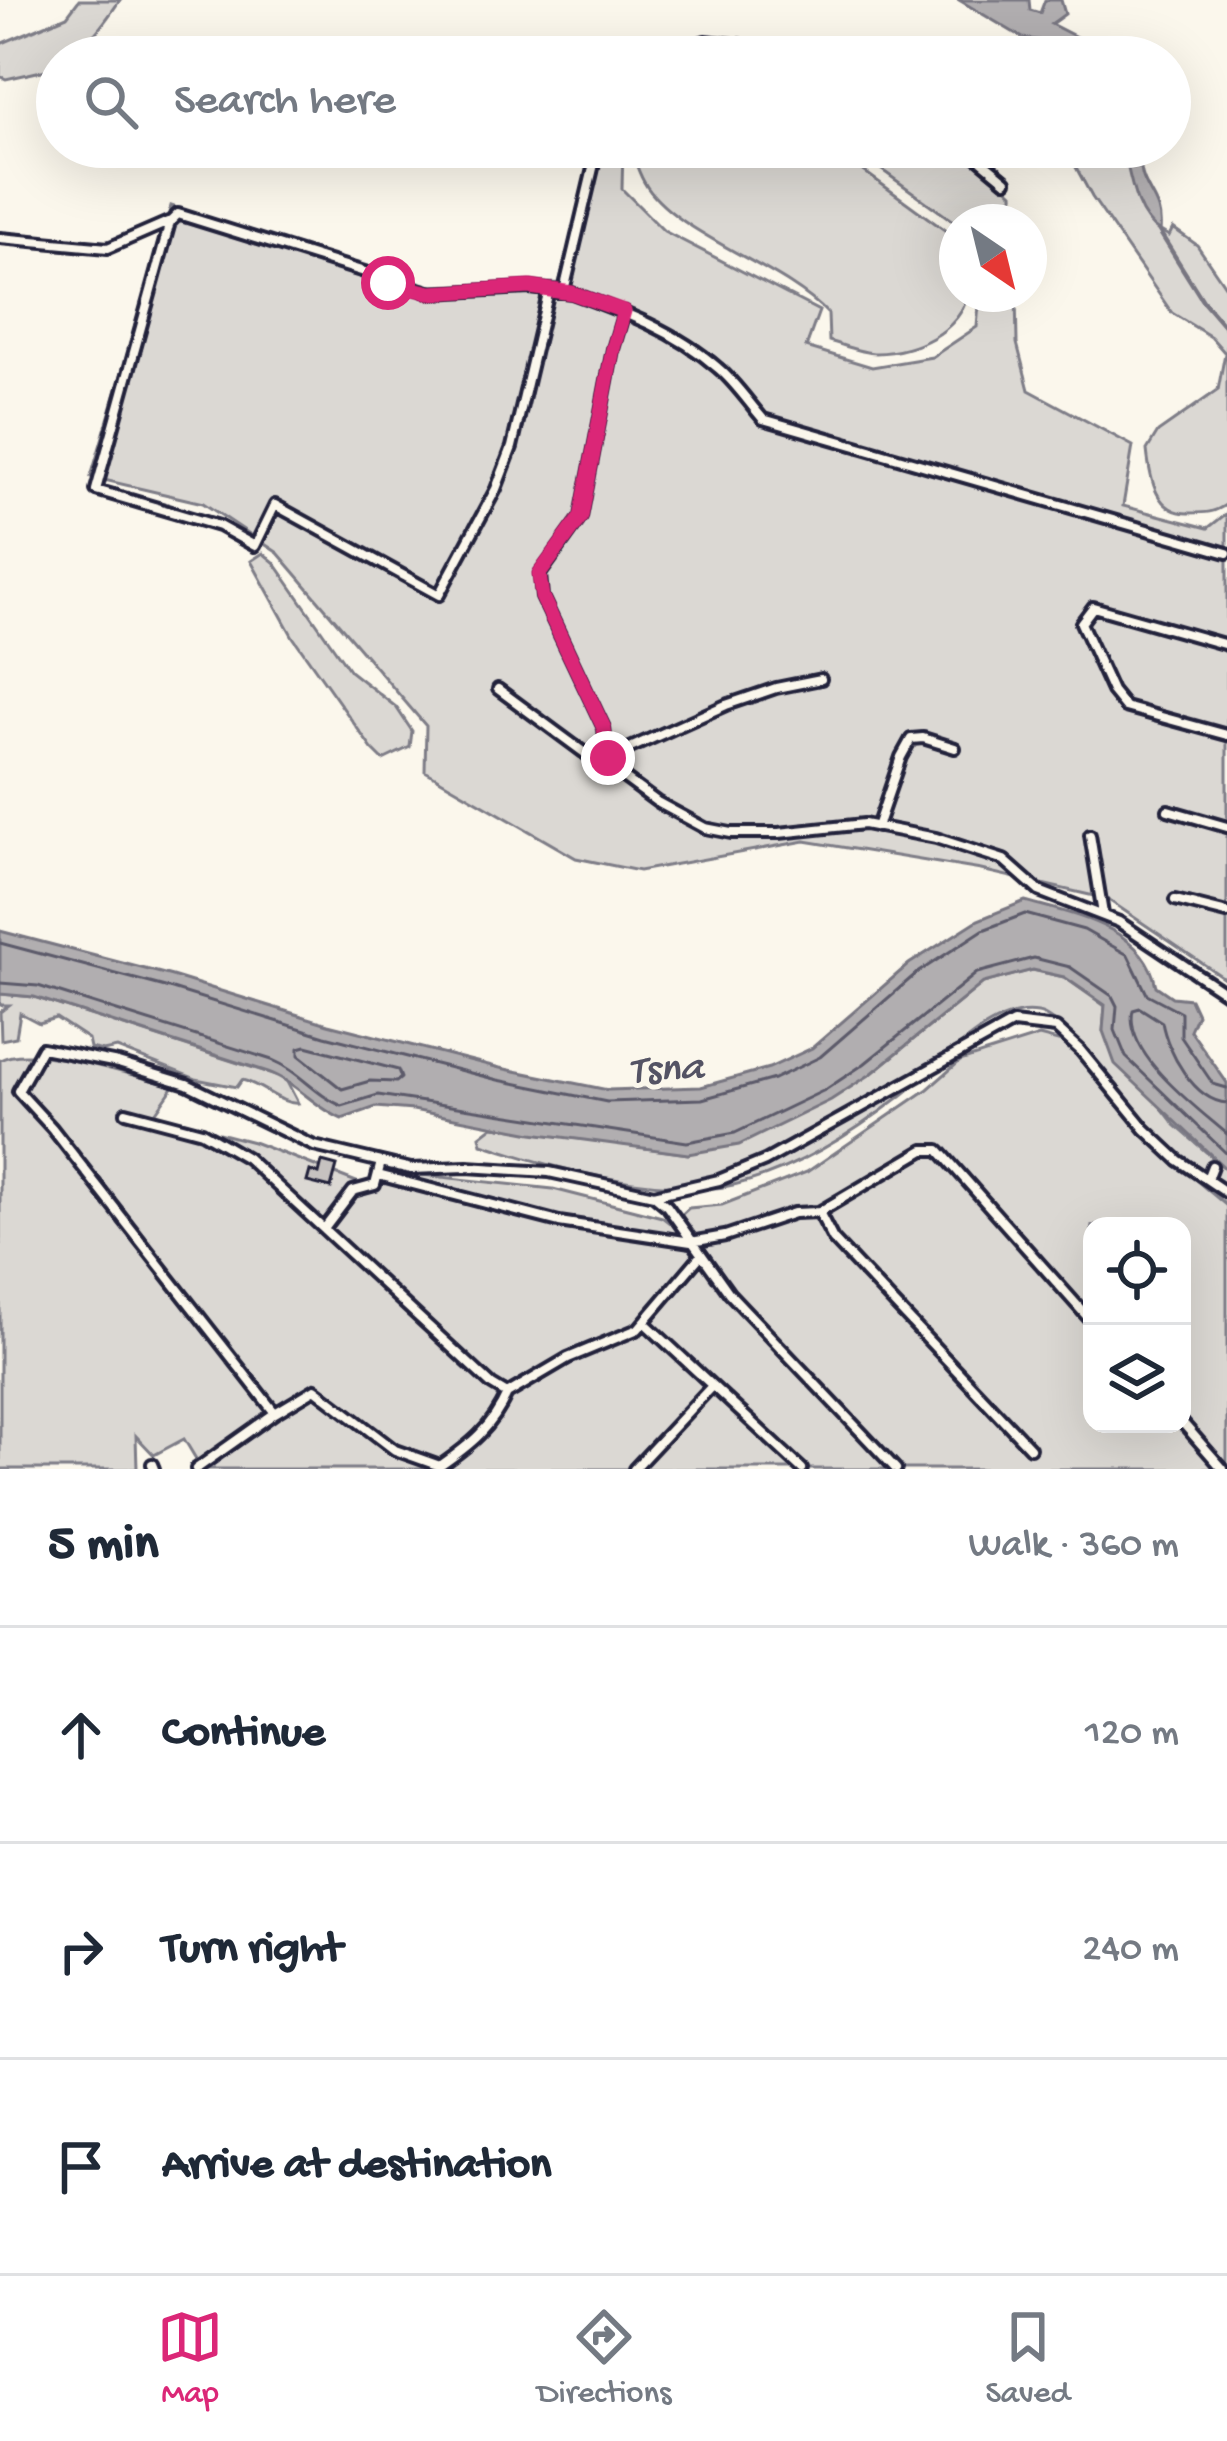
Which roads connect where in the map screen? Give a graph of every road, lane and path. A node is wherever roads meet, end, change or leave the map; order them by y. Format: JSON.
{"nodes":[{"id":1,"x":593,"y":168,"type":"edge"},
{"id":2,"x":990,"y":168,"type":"edge"},
{"id":3,"x":1006,"y":181,"type":"dead end"},
{"id":4,"x":170,"y":222,"type":"junction"},
{"id":5,"x":0,"y":238,"type":"edge"},
{"id":6,"x":549,"y":290,"type":"junction"},
{"id":7,"x":563,"y":292,"type":"junction"},
{"id":8,"x":624,"y":311,"type":"junction"},
{"id":9,"x":1227,"y":553,"type":"edge"},
{"id":10,"x":1227,"y":645,"type":"edge"},
{"id":11,"x":821,"y":679,"type":"dead end"},
{"id":12,"x":498,"y":688,"type":"dead end"},
{"id":13,"x":1227,"y":735,"type":"edge"},
{"id":14,"x":955,"y":748,"type":"dead end"},
{"id":15,"x":608,"y":758,"type":"junction"},
{"id":16,"x":1168,"y":810,"type":"dead end"},
{"id":17,"x":877,"y":827,"type":"junction"},
{"id":18,"x":1227,"y":827,"type":"edge"},
{"id":19,"x":1090,"y":835,"type":"dead end"},
{"id":20,"x":1174,"y":900,"type":"dead end"},
{"id":21,"x":1227,"y":914,"type":"edge"},
{"id":22,"x":1103,"y":915,"type":"junction"},
{"id":23,"x":1227,"y":994,"type":"edge"},
{"id":24,"x":126,"y":1112,"type":"dead end"},
{"id":25,"x":381,"y":1162,"type":"junction"},
{"id":26,"x":1212,"y":1166,"type":"dead end"},
{"id":27,"x":378,"y":1175,"type":"junction"},
{"id":28,"x":1208,"y":1180,"type":"junction"},
{"id":29,"x":1227,"y":1193,"type":"edge"},
{"id":30,"x":654,"y":1195,"type":"junction"},
{"id":31,"x":819,"y":1212,"type":"junction"},
{"id":32,"x":323,"y":1229,"type":"junction"},
{"id":33,"x":691,"y":1242,"type":"junction"},
{"id":34,"x":701,"y":1255,"type":"junction"},
{"id":35,"x":1083,"y":1312,"type":"edge"},
{"id":36,"x":644,"y":1322,"type":"junction"},
{"id":37,"x":711,"y":1388,"type":"junction"},
{"id":38,"x":506,"y":1394,"type":"junction"},
{"id":39,"x":275,"y":1413,"type":"junction"},
{"id":40,"x":1191,"y":1432,"type":"edge"},
{"id":41,"x":1030,"y":1448,"type":"dead end"},
{"id":42,"x":196,"y":1469,"type":"edge"},
{"id":43,"x":634,"y":1469,"type":"edge"},
{"id":44,"x":802,"y":1469,"type":"edge"},
{"id":45,"x":896,"y":1469,"type":"edge"},
{"id":46,"x":1223,"y":1469,"type":"edge"}],
"edges":[{"from":1,"to":7,"type":"lane"},
{"from":2,"to":3,"type":"lane"},
{"from":4,"to":5,"type":"lane"},
{"from":4,"to":6,"type":"lane"},
{"from":4,"to":6,"type":"lane"},
{"from":6,"to":7,"type":"lane"},
{"from":7,"to":8,"type":"lane"},
{"from":8,"to":9,"type":"lane"},
{"from":8,"to":15,"type":"lane"},
{"from":10,"to":13,"type":"lane"},
{"from":11,"to":15,"type":"lane"},
{"from":12,"to":15,"type":"lane"},
{"from":14,"to":17,"type":"lane"},
{"from":15,"to":17,"type":"lane"},
{"from":16,"to":18,"type":"lane"},
{"from":17,"to":22,"type":"lane"},
{"from":19,"to":22,"type":"lane"},
{"from":20,"to":21,"type":"lane"},
{"from":22,"to":23,"type":"lane"},
{"from":24,"to":32,"type":"lane"},
{"from":25,"to":27,"type":"lane"},
{"from":25,"to":30,"type":"lane"},
{"from":25,"to":39,"type":"lane"},
{"from":26,"to":28,"type":"lane"},
{"from":27,"to":32,"type":"lane"},
{"from":27,"to":33,"type":"lane"},
{"from":28,"to":29,"type":"lane"},
{"from":28,"to":30,"type":"lane"},
{"from":30,"to":33,"type":"lane"},
{"from":31,"to":33,"type":"lane"},
{"from":31,"to":35,"type":"lane"},
{"from":31,"to":41,"type":"lane"},
{"from":32,"to":38,"type":"lane"},
{"from":33,"to":34,"type":"lane"},
{"from":34,"to":36,"type":"lane"},
{"from":34,"to":45,"type":"lane"},
{"from":36,"to":37,"type":"lane"},
{"from":36,"to":38,"type":"lane"},
{"from":37,"to":43,"type":"lane"},
{"from":37,"to":44,"type":"lane"},
{"from":38,"to":39,"type":"lane"},
{"from":39,"to":42,"type":"lane"},
{"from":40,"to":46,"type":"lane"}]}
